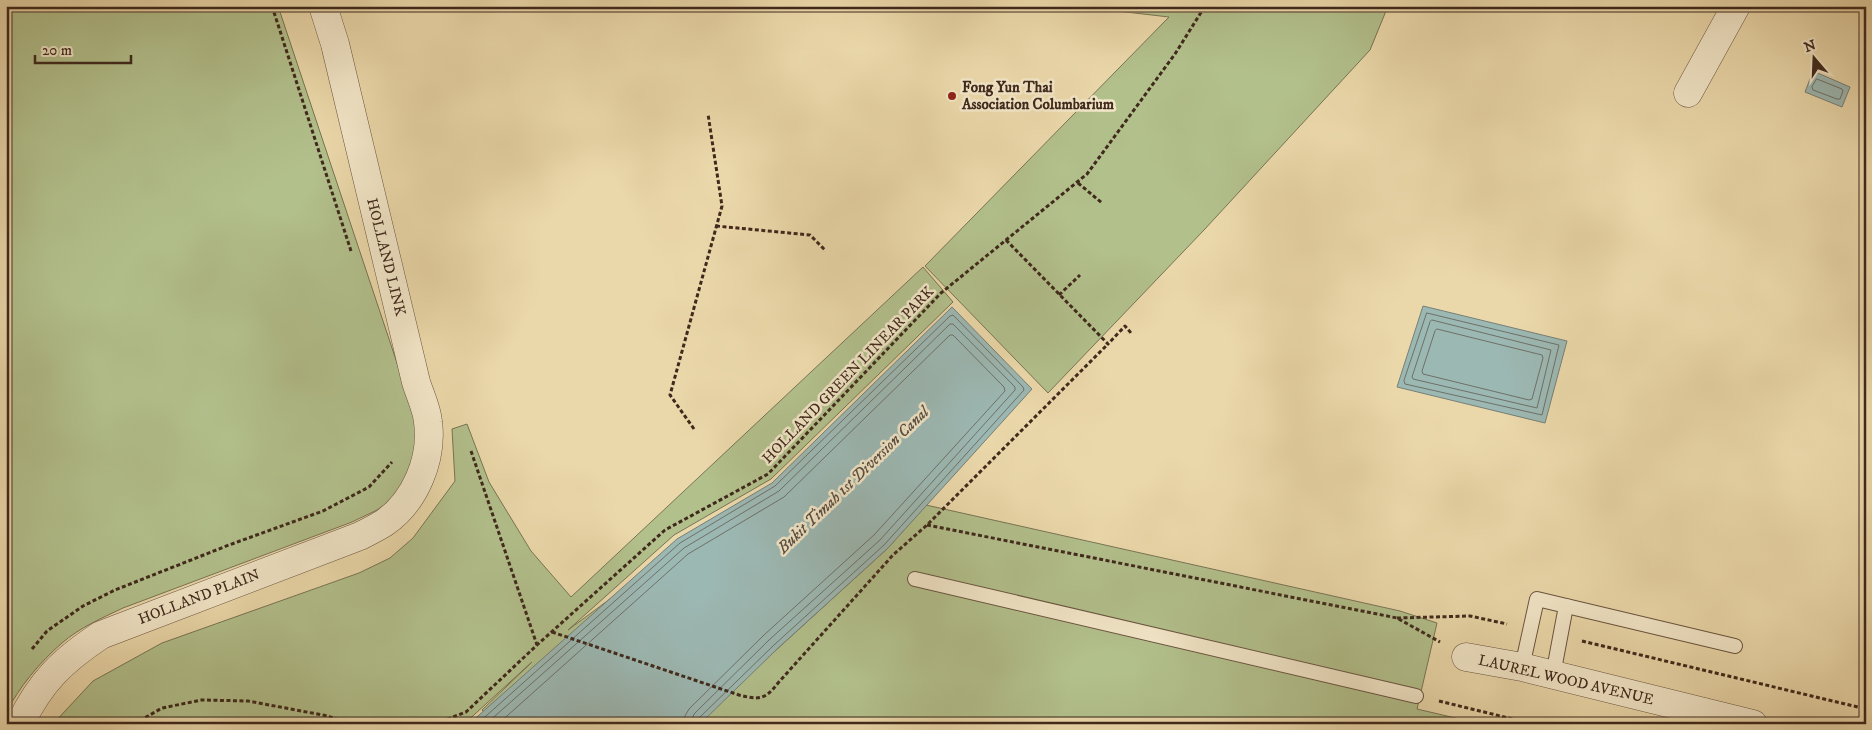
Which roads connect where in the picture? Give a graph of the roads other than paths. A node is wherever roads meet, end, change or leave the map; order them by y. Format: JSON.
{"nodes":[{"id":1,"x":324,"y":6,"type":"edge"},
{"id":2,"x":1736,"y":6,"type":"edge"},
{"id":3,"x":1688,"y":93,"type":"dead end"},
{"id":4,"x":404,"y":503,"type":"joint"},
{"id":5,"x":915,"y":579,"type":"dead end"},
{"id":6,"x":1566,"y":606,"type":"junction"},
{"id":7,"x":1735,"y":646,"type":"dead end"},
{"id":8,"x":1466,"y":657,"type":"road end"},
{"id":9,"x":1522,"y":667,"type":"junction"},
{"id":10,"x":1553,"y":675,"type":"junction"},
{"id":11,"x":1416,"y":696,"type":"road end"},
{"id":12,"x":20,"y":724,"type":"edge"},
{"id":13,"x":1753,"y":724,"type":"edge"}],
"edges":[{"from":1,"to":4,"type":"street","name":"HOLLAND LINK"},
{"from":2,"to":3,"type":"street"},
{"from":4,"to":12,"type":"street","name":"HOLLAND PLAIN"},
{"from":5,"to":11,"type":"lane"},
{"from":6,"to":7,"type":"lane"},
{"from":6,"to":9,"type":"lane"},
{"from":6,"to":10,"type":"lane"},
{"from":8,"to":9,"type":"street","name":"LAUREL WOOD AVENUE"},
{"from":9,"to":10,"type":"street","name":"LAUREL WOOD AVENUE"},
{"from":10,"to":13,"type":"street","name":"LAUREL WOOD AVENUE"}]}
